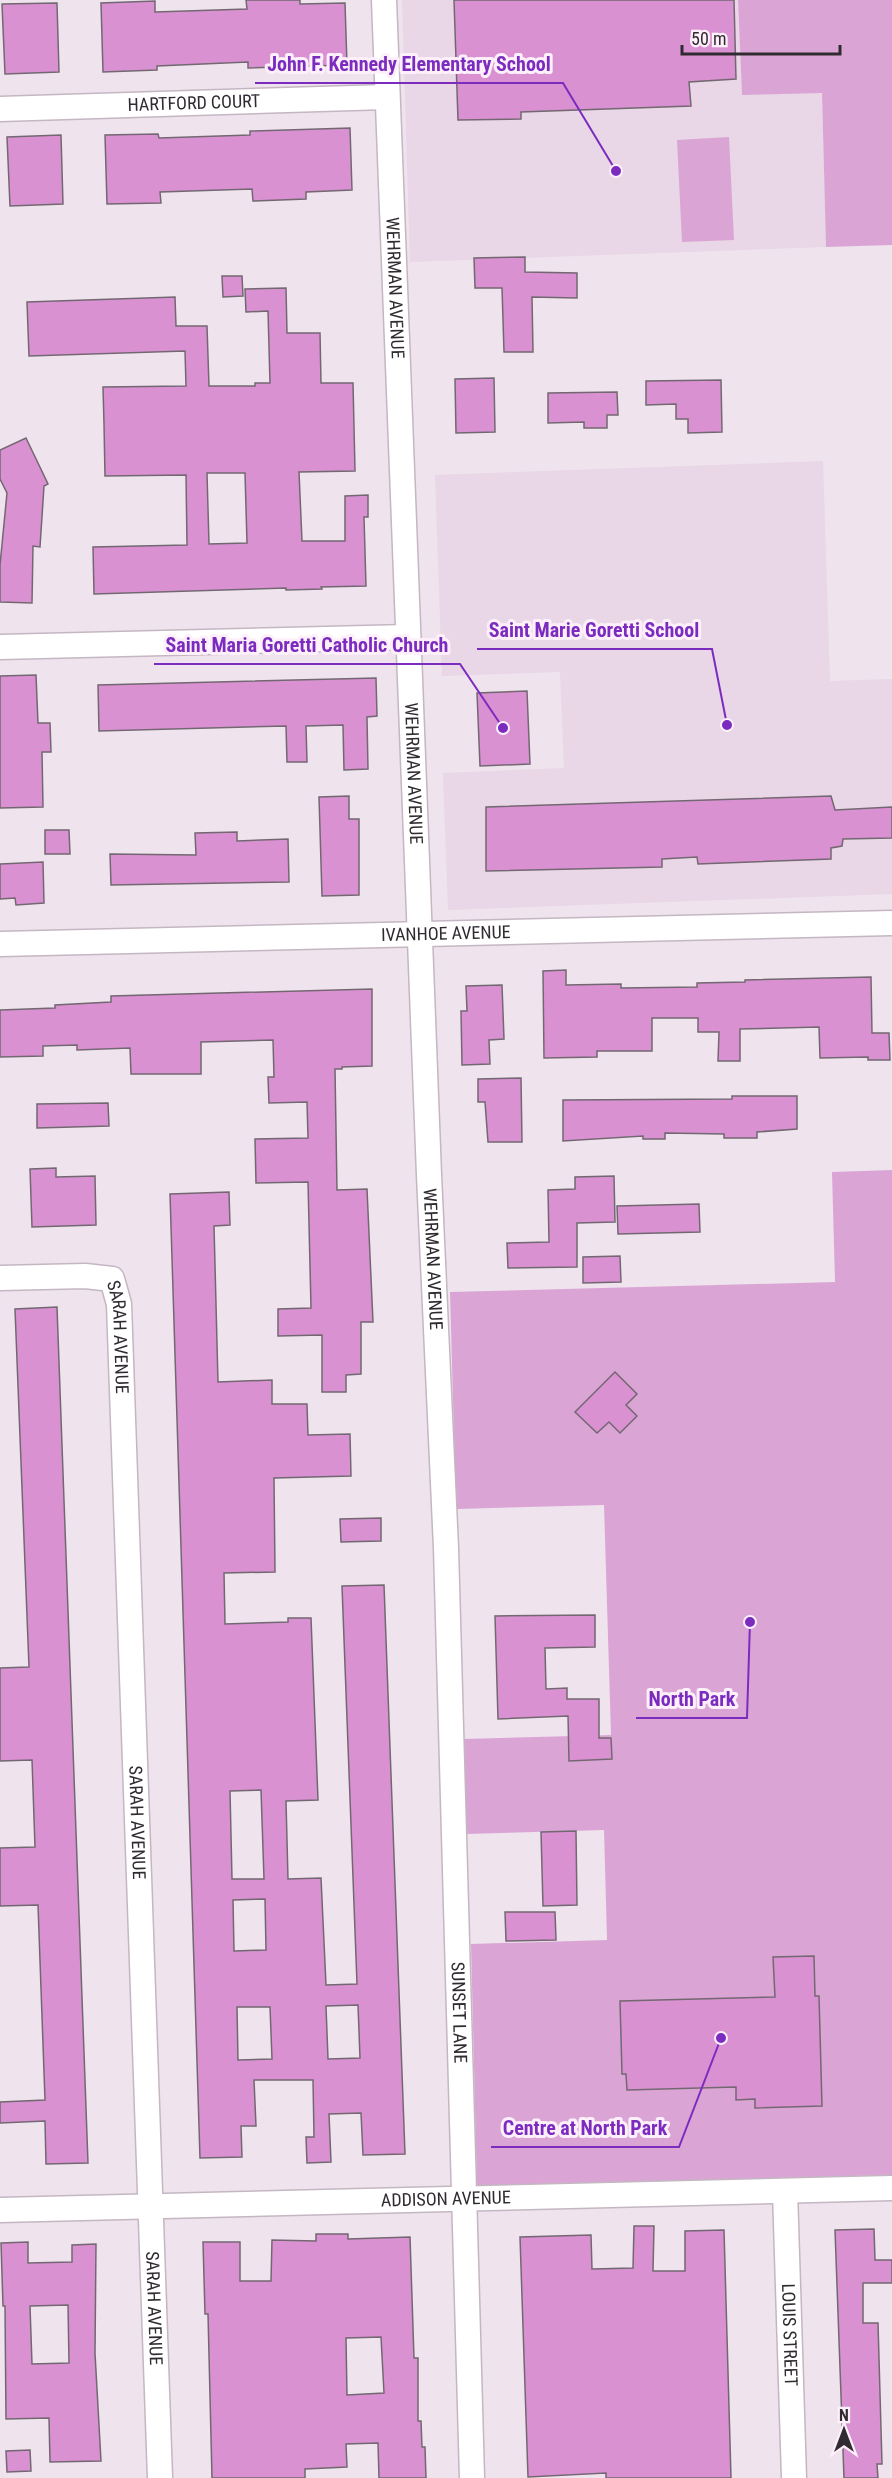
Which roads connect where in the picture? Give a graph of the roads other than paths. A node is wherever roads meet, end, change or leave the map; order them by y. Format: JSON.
{"nodes":[{"id":1,"x":384,"y":0,"type":"edge"},
{"id":2,"x":386,"y":97,"type":"junction"},
{"id":3,"x":0,"y":109,"type":"edge"},
{"id":4,"x":408,"y":637,"type":"junction"},
{"id":5,"x":0,"y":647,"type":"edge"},
{"id":6,"x":892,"y":923,"type":"edge"},
{"id":7,"x":419,"y":934,"type":"junction"},
{"id":8,"x":0,"y":944,"type":"edge"},
{"id":9,"x":0,"y":1278,"type":"edge"},
{"id":10,"x":446,"y":1548,"type":"joint"},
{"id":11,"x":892,"y":2188,"type":"edge"},
{"id":12,"x":785,"y":2191,"type":"junction"},
{"id":13,"x":463,"y":2199,"type":"junction"},
{"id":14,"x":150,"y":2206,"type":"junction"},
{"id":15,"x":0,"y":2210,"type":"edge"},
{"id":16,"x":160,"y":2478,"type":"edge"},
{"id":17,"x":472,"y":2478,"type":"edge"},
{"id":18,"x":794,"y":2478,"type":"edge"}],
"edges":[{"from":1,"to":2,"type":"street","name":"WEHRMAN AVENUE"},
{"from":2,"to":3,"type":"street","name":"HARTFORD COURT"},
{"from":2,"to":4,"type":"street","name":"WEHRMAN AVENUE"},
{"from":4,"to":5,"type":"street"},
{"from":4,"to":7,"type":"street","name":"WEHRMAN AVENUE"},
{"from":6,"to":7,"type":"street","name":"IVANHOE AVENUE"},
{"from":7,"to":8,"type":"street","name":"IVANHOE AVENUE"},
{"from":7,"to":10,"type":"street","name":"WEHRMAN AVENUE"},
{"from":9,"to":14,"type":"street","name":"SARAH AVENUE"},
{"from":10,"to":13,"type":"street","name":"SUNSET LANE"},
{"from":11,"to":12,"type":"street","name":"ADDISON AVENUE"},
{"from":12,"to":13,"type":"street","name":"ADDISON AVENUE"},
{"from":12,"to":18,"type":"street","name":"LOUIS STREET"},
{"from":13,"to":14,"type":"street","name":"ADDISON AVENUE"},
{"from":13,"to":17,"type":"street","name":"SUNSET LANE"},
{"from":14,"to":15,"type":"street","name":"ADDISON AVENUE"},
{"from":14,"to":16,"type":"street","name":"SARAH AVENUE"}]}
